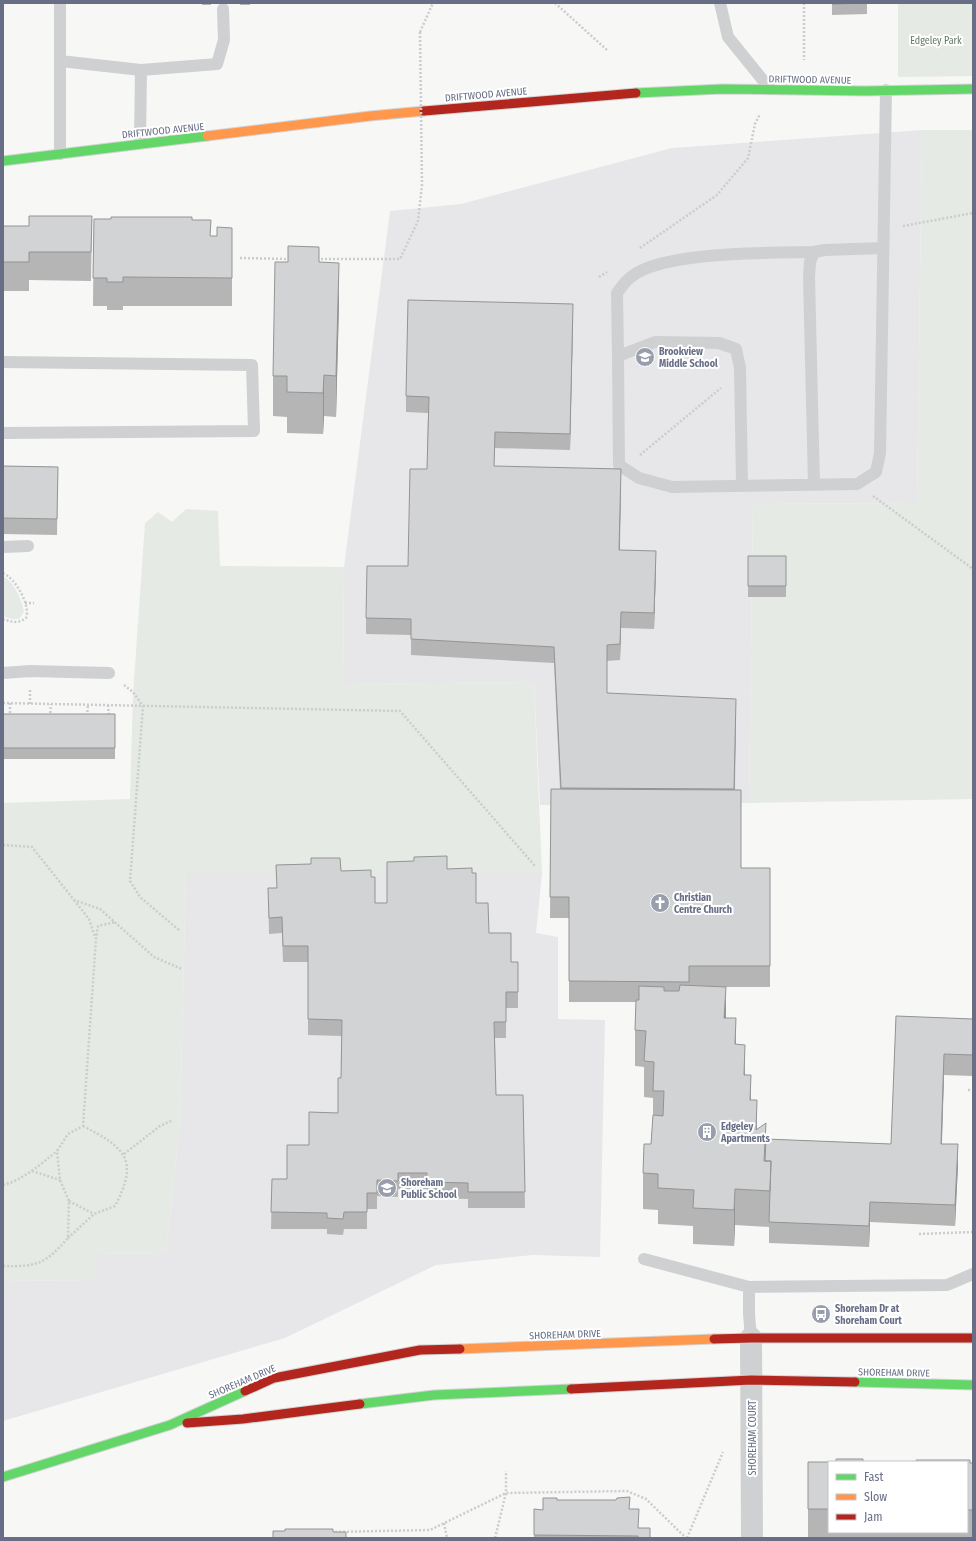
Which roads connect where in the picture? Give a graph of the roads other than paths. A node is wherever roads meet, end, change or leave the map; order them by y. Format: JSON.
{"nodes":[{"id":1,"x":60,"y":3,"type":"edge"},
{"id":2,"x":720,"y":3,"type":"edge"},
{"id":3,"x":223,"y":9,"type":"dead end"},
{"id":4,"x":60,"y":61,"type":"junction"},
{"id":5,"x":141,"y":70,"type":"junction"},
{"id":6,"x":770,"y":89,"type":"junction"},
{"id":7,"x":973,"y":89,"type":"edge"},
{"id":8,"x":886,"y":90,"type":"junction"},
{"id":9,"x":140,"y":143,"type":"junction"},
{"id":10,"x":60,"y":154,"type":"junction"},
{"id":11,"x":3,"y":161,"type":"edge"},
{"id":12,"x":883,"y":248,"type":"junction"},
{"id":13,"x":814,"y":252,"type":"junction"},
{"id":14,"x":618,"y":356,"type":"junction"},
{"id":15,"x":3,"y":362,"type":"edge"},
{"id":16,"x":3,"y":433,"type":"edge"},
{"id":17,"x":814,"y":485,"type":"junction"},
{"id":18,"x":742,"y":486,"type":"junction"},
{"id":19,"x":28,"y":546,"type":"dead end"},
{"id":20,"x":3,"y":547,"type":"edge"},
{"id":21,"x":3,"y":672,"type":"edge"},
{"id":22,"x":109,"y":673,"type":"road end"},
{"id":23,"x":644,"y":1259,"type":"dead end"},
{"id":24,"x":973,"y":1274,"type":"edge"},
{"id":25,"x":749,"y":1287,"type":"junction"},
{"id":26,"x":751,"y":1338,"type":"junction"},
{"id":27,"x":973,"y":1338,"type":"edge"},
{"id":28,"x":751,"y":1380,"type":"junction"},
{"id":29,"x":973,"y":1385,"type":"edge"},
{"id":30,"x":170,"y":1425,"type":"junction"},
{"id":31,"x":5,"y":1476,"type":"edge"},
{"id":32,"x":752,"y":1538,"type":"edge"}],
"edges":[{"from":1,"to":4,"type":"lane"},
{"from":2,"to":6,"type":"lane"},
{"from":3,"to":5,"type":"lane"},
{"from":4,"to":5,"type":"lane"},
{"from":4,"to":10,"type":"lane"},
{"from":5,"to":9,"type":"lane"},
{"from":6,"to":8,"type":"street","name":"DRIFTWOOD AVENUE"},
{"from":6,"to":9,"type":"street","name":"DRIFTWOOD AVENUE"},
{"from":7,"to":8,"type":"street","name":"DRIFTWOOD AVENUE"},
{"from":8,"to":12,"type":"lane"},
{"from":9,"to":10,"type":"street","name":"DRIFTWOOD AVENUE"},
{"from":10,"to":11,"type":"street","name":"DRIFTWOOD AVENUE"},
{"from":12,"to":13,"type":"lane"},
{"from":12,"to":17,"type":"lane"},
{"from":13,"to":14,"type":"lane"},
{"from":13,"to":17,"type":"lane"},
{"from":14,"to":18,"type":"lane"},
{"from":14,"to":18,"type":"lane"},
{"from":15,"to":16,"type":"lane"},
{"from":17,"to":18,"type":"lane"},
{"from":19,"to":20,"type":"lane"},
{"from":21,"to":22,"type":"lane"},
{"from":23,"to":25,"type":"lane"},
{"from":24,"to":25,"type":"lane"},
{"from":25,"to":26,"type":"lane"},
{"from":26,"to":27,"type":"street","name":"SHOREHAM DRIVE"},
{"from":26,"to":28,"type":"street","name":"SHOREHAM COURT"},
{"from":26,"to":30,"type":"street","name":"SHOREHAM DRIVE"},
{"from":28,"to":29,"type":"street","name":"SHOREHAM DRIVE"},
{"from":28,"to":30,"type":"street","name":"SHOREHAM DRIVE"},
{"from":28,"to":32,"type":"street","name":"SHOREHAM COURT"},
{"from":30,"to":31,"type":"street","name":"SHOREHAM DRIVE"}]}
